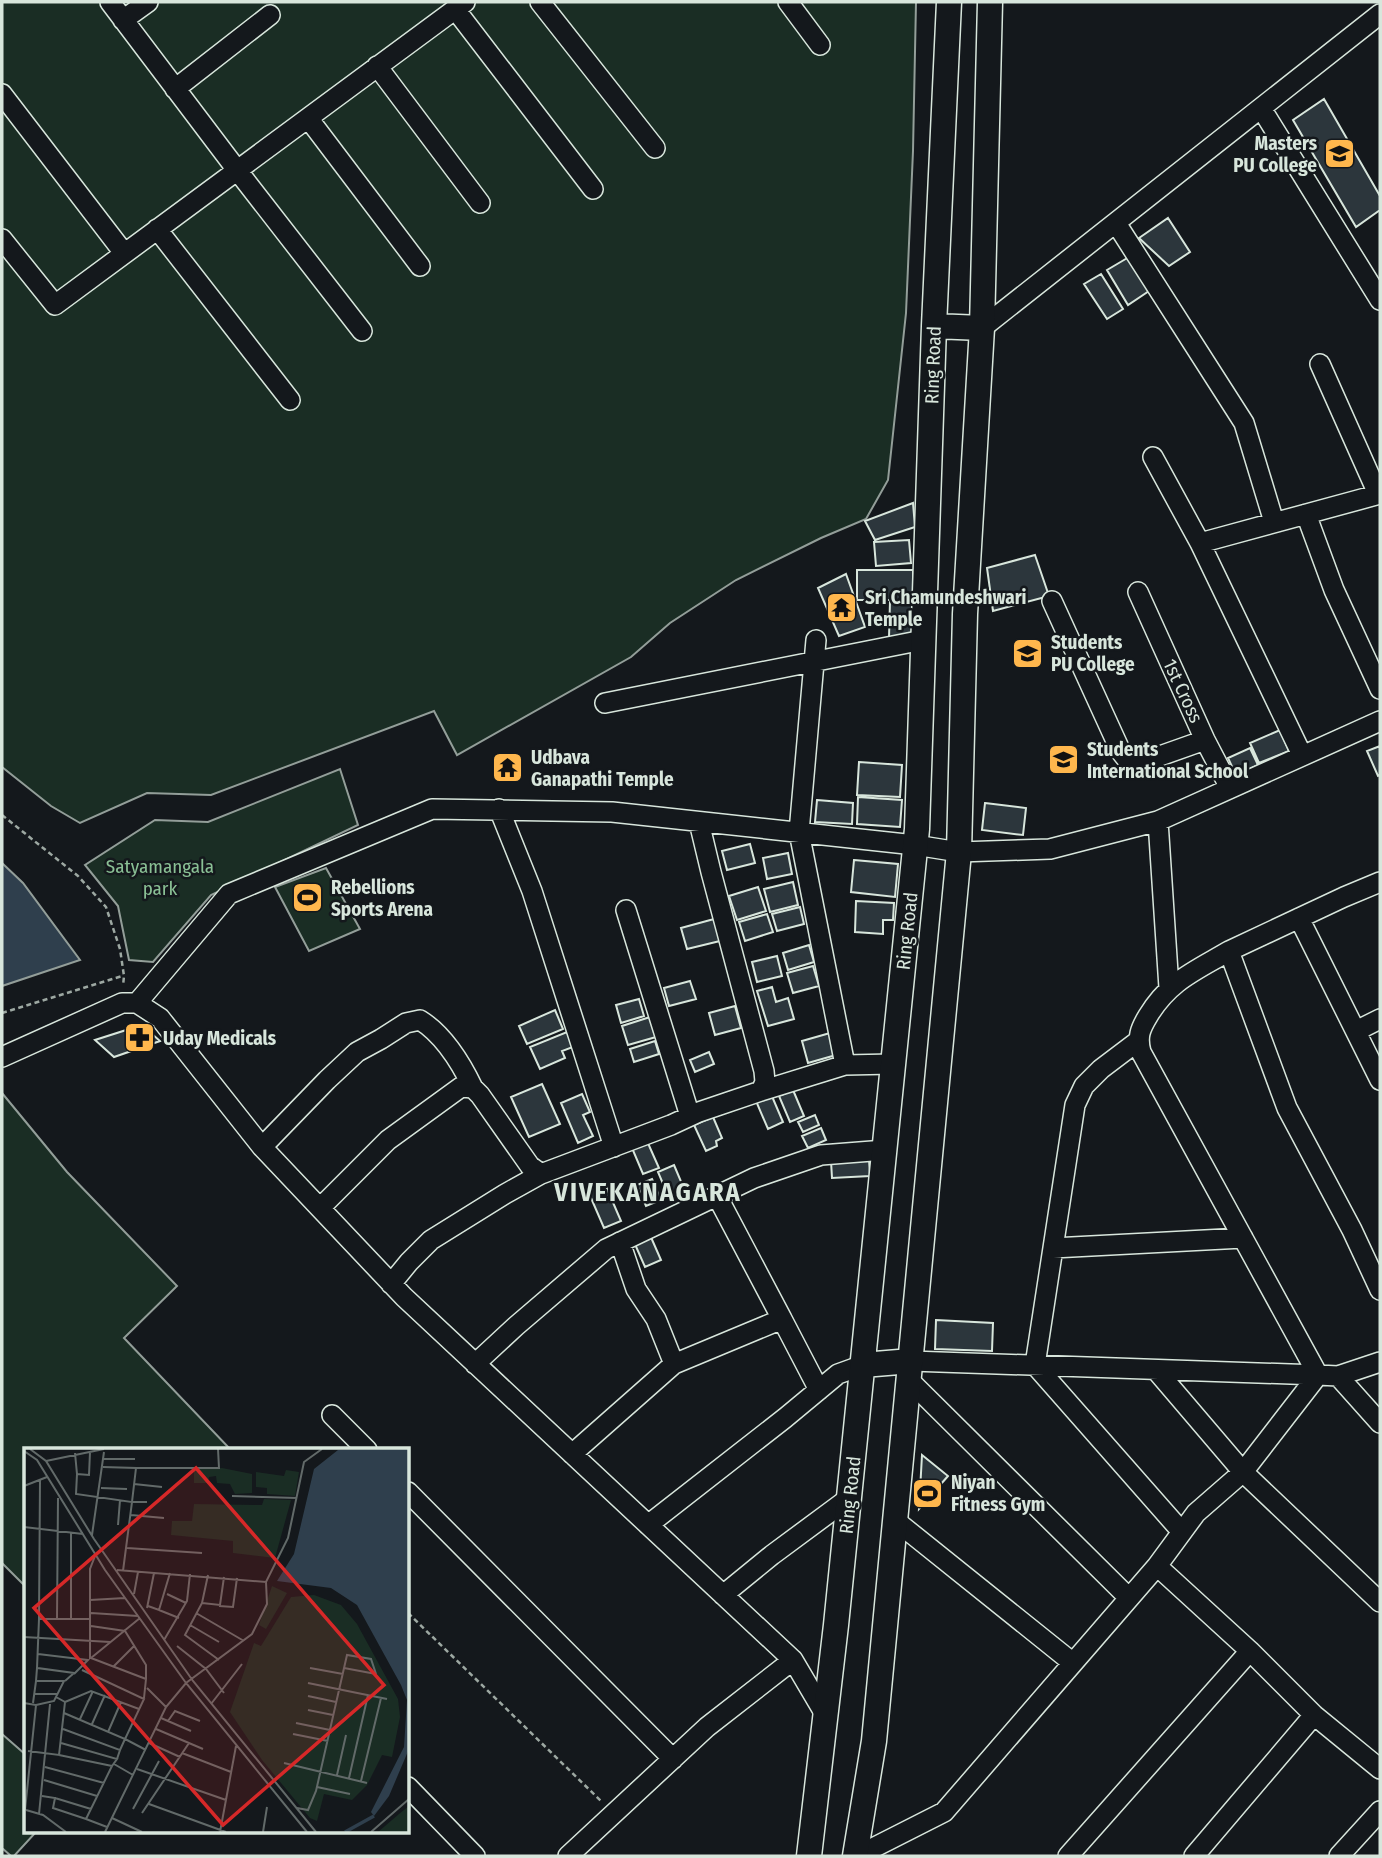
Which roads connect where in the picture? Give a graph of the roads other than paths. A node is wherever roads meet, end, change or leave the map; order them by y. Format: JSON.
{"nodes":[{"id":1,"x":110,"y":2,"type":"edge"},
{"id":2,"x":148,"y":2,"type":"edge"},
{"id":3,"x":540,"y":2,"type":"edge"},
{"id":4,"x":788,"y":2,"type":"edge"},
{"id":5,"x":949,"y":2,"type":"edge"},
{"id":6,"x":989,"y":2,"type":"edge"},
{"id":7,"x":460,"y":5,"type":"edge"},
{"id":8,"x":1380,"y":14,"type":"edge"},
{"id":9,"x":270,"y":15,"type":"dead end"},
{"id":10,"x":124,"y":20,"type":"junction"},
{"id":11,"x":820,"y":45,"type":"dead end"},
{"id":12,"x":377,"y":66,"type":"junction"},
{"id":13,"x":175,"y":89,"type":"junction"},
{"id":14,"x":2,"y":94,"type":"edge"},
{"id":15,"x":1261,"y":108,"type":"junction"},
{"id":16,"x":308,"y":118,"type":"junction"},
{"id":17,"x":655,"y":148,"type":"dead end"},
{"id":18,"x":237,"y":170,"type":"junction"},
{"id":19,"x":593,"y":189,"type":"dead end"},
{"id":20,"x":480,"y":203,"type":"dead end"},
{"id":21,"x":1116,"y":223,"type":"junction"},
{"id":22,"x":156,"y":229,"type":"junction"},
{"id":23,"x":2,"y":239,"type":"edge"},
{"id":24,"x":124,"y":253,"type":"junction"},
{"id":25,"x":420,"y":266,"type":"dead end"},
{"id":26,"x":1380,"y":300,"type":"edge"},
{"id":27,"x":934,"y":326,"type":"junction"},
{"id":28,"x":982,"y":328,"type":"junction"},
{"id":29,"x":362,"y":331,"type":"dead end"},
{"id":30,"x":1321,"y":364,"type":"dead end"},
{"id":31,"x":290,"y":400,"type":"dead end"},
{"id":32,"x":1153,"y":457,"type":"dead end"},
{"id":33,"x":1379,"y":494,"type":"edge"},
{"id":34,"x":1306,"y":514,"type":"junction"},
{"id":35,"x":1274,"y":522,"type":"junction"},
{"id":36,"x":1200,"y":543,"type":"junction"},
{"id":37,"x":1138,"y":592,"type":"dead end"},
{"id":38,"x":1052,"y":601,"type":"dead end"},
{"id":39,"x":816,"y":640,"type":"dead end"},
{"id":40,"x":923,"y":640,"type":"junction"},
{"id":41,"x":814,"y":663,"type":"junction"},
{"id":42,"x":1380,"y":690,"type":"edge"},
{"id":43,"x":605,"y":703,"type":"dead end"},
{"id":44,"x":1380,"y":721,"type":"edge"},
{"id":45,"x":1205,"y":740,"type":"junction"},
{"id":46,"x":1301,"y":755,"type":"junction"},
{"id":47,"x":1230,"y":788,"type":"junction"},
{"id":48,"x":499,"y":809,"type":"junction"},
{"id":49,"x":699,"y":821,"type":"junction"},
{"id":50,"x":1158,"y":821,"type":"junction"},
{"id":51,"x":799,"y":832,"type":"junction"},
{"id":52,"x":915,"y":845,"type":"junction"},
{"id":53,"x":960,"y":852,"type":"junction"},
{"id":54,"x":1380,"y":882,"type":"edge"},
{"id":55,"x":626,"y":910,"type":"dead end"},
{"id":56,"x":1299,"y":918,"type":"junction"},
{"id":57,"x":1229,"y":951,"type":"junction"},
{"id":58,"x":1169,"y":988,"type":"junction"},
{"id":59,"x":129,"y":1003,"type":"junction"},
{"id":60,"x":1380,"y":1019,"type":"edge"},
{"id":61,"x":1356,"y":1031,"type":"junction"},
{"id":62,"x":1138,"y":1041,"type":"junction"},
{"id":63,"x":2,"y":1057,"type":"edge"},
{"id":64,"x":893,"y":1064,"type":"junction"},
{"id":65,"x":845,"y":1065,"type":"junction"},
{"id":66,"x":1380,"y":1080,"type":"edge"},
{"id":67,"x":473,"y":1088,"type":"junction"},
{"id":68,"x":761,"y":1091,"type":"junction"},
{"id":69,"x":690,"y":1116,"type":"junction"},
{"id":70,"x":262,"y":1147,"type":"junction"},
{"id":71,"x":614,"y":1147,"type":"junction"},
{"id":72,"x":885,"y":1150,"type":"junction"},
{"id":73,"x":541,"y":1174,"type":"junction"},
{"id":74,"x":717,"y":1196,"type":"junction"},
{"id":75,"x":320,"y":1208,"type":"junction"},
{"id":76,"x":1244,"y":1238,"type":"junction"},
{"id":77,"x":620,"y":1242,"type":"junction"},
{"id":78,"x":1053,"y":1248,"type":"junction"},
{"id":79,"x":391,"y":1284,"type":"junction"},
{"id":80,"x":1380,"y":1290,"type":"edge"},
{"id":81,"x":782,"y":1319,"type":"junction"},
{"id":82,"x":1380,"y":1362,"type":"edge"},
{"id":83,"x":475,"y":1364,"type":"junction"},
{"id":84,"x":674,"y":1364,"type":"junction"},
{"id":85,"x":863,"y":1365,"type":"junction"},
{"id":86,"x":1035,"y":1365,"type":"junction"},
{"id":87,"x":1156,"y":1370,"type":"junction"},
{"id":88,"x":911,"y":1371,"type":"junction"},
{"id":89,"x":1318,"y":1375,"type":"junction"},
{"id":90,"x":1338,"y":1376,"type":"junction"},
{"id":91,"x":819,"y":1390,"type":"junction"},
{"id":92,"x":332,"y":1415,"type":"dead end"},
{"id":93,"x":1380,"y":1423,"type":"edge"},
{"id":94,"x":365,"y":1448,"type":"edge"},
{"id":95,"x":572,"y":1454,"type":"junction"},
{"id":96,"x":1243,"y":1472,"type":"junction"},
{"id":97,"x":410,"y":1494,"type":"edge"},
{"id":98,"x":849,"y":1498,"type":"junction"},
{"id":99,"x":896,"y":1521,"type":"junction"},
{"id":100,"x":648,"y":1525,"type":"junction"},
{"id":101,"x":1182,"y":1532,"type":"junction"},
{"id":102,"x":1157,"y":1566,"type":"junction"},
{"id":103,"x":723,"y":1595,"type":"junction"},
{"id":104,"x":1129,"y":1598,"type":"junction"},
{"id":105,"x":1380,"y":1602,"type":"edge"},
{"id":106,"x":1250,"y":1651,"type":"junction"},
{"id":107,"x":793,"y":1660,"type":"junction"},
{"id":108,"x":1073,"y":1663,"type":"junction"},
{"id":109,"x":1314,"y":1715,"type":"junction"},
{"id":110,"x":826,"y":1716,"type":"junction"},
{"id":111,"x":673,"y":1759,"type":"junction"},
{"id":112,"x":1380,"y":1769,"type":"edge"},
{"id":113,"x":410,"y":1789,"type":"edge"},
{"id":114,"x":1380,"y":1811,"type":"edge"},
{"id":115,"x":475,"y":1856,"type":"edge"},
{"id":116,"x":568,"y":1856,"type":"edge"},
{"id":117,"x":809,"y":1856,"type":"edge"},
{"id":118,"x":855,"y":1856,"type":"edge"},
{"id":119,"x":862,"y":1856,"type":"edge"},
{"id":120,"x":1068,"y":1856,"type":"edge"},
{"id":121,"x":1194,"y":1856,"type":"edge"},
{"id":122,"x":1339,"y":1856,"type":"edge"}],
"edges":[{"from":1,"to":10,"type":"street"},
{"from":2,"to":10,"type":"street"},
{"from":3,"to":17,"type":"street"},
{"from":4,"to":11,"type":"street"},
{"from":5,"to":27,"type":"main road","name":"Ring Road"},
{"from":6,"to":28,"type":"main road"},
{"from":7,"to":12,"type":"street"},
{"from":7,"to":19,"type":"street"},
{"from":8,"to":15,"type":"street"},
{"from":9,"to":13,"type":"street"},
{"from":10,"to":13,"type":"street"},
{"from":12,"to":16,"type":"street"},
{"from":12,"to":20,"type":"street"},
{"from":13,"to":18,"type":"street"},
{"from":14,"to":24,"type":"street"},
{"from":15,"to":21,"type":"street"},
{"from":15,"to":26,"type":"street"},
{"from":16,"to":18,"type":"street"},
{"from":16,"to":25,"type":"street"},
{"from":18,"to":22,"type":"street"},
{"from":18,"to":29,"type":"street"},
{"from":21,"to":28,"type":"street"},
{"from":21,"to":35,"type":"street"},
{"from":22,"to":24,"type":"street"},
{"from":22,"to":31,"type":"street"},
{"from":23,"to":24,"type":"street"},
{"from":27,"to":28,"type":"main road"},
{"from":27,"to":40,"type":"main road","name":"Ring Road"},
{"from":28,"to":53,"type":"main road"},
{"from":30,"to":33,"type":"street"},
{"from":32,"to":36,"type":"street"},
{"from":33,"to":34,"type":"street"},
{"from":34,"to":35,"type":"street"},
{"from":34,"to":42,"type":"street"},
{"from":35,"to":36,"type":"street"},
{"from":36,"to":46,"type":"street"},
{"from":37,"to":45,"type":"street","name":"1st Cross"},
{"from":38,"to":45,"type":"street"},
{"from":39,"to":41,"type":"street"},
{"from":40,"to":41,"type":"street"},
{"from":40,"to":52,"type":"main road","name":"Ring Road"},
{"from":41,"to":43,"type":"street"},
{"from":41,"to":51,"type":"street"},
{"from":44,"to":46,"type":"street"},
{"from":45,"to":47,"type":"street","name":"1st Cross"},
{"from":46,"to":47,"type":"street"},
{"from":47,"to":50,"type":"street"},
{"from":48,"to":49,"type":"street"},
{"from":48,"to":59,"type":"street"},
{"from":48,"to":71,"type":"street"},
{"from":49,"to":51,"type":"street"},
{"from":49,"to":68,"type":"street"},
{"from":50,"to":53,"type":"street"},
{"from":50,"to":58,"type":"street"},
{"from":51,"to":52,"type":"street"},
{"from":51,"to":65,"type":"street"},
{"from":52,"to":53,"type":"street"},
{"from":52,"to":64,"type":"main road","name":"Ring Road"},
{"from":53,"to":88,"type":"main road"},
{"from":54,"to":56,"type":"street"},
{"from":55,"to":69,"type":"street"},
{"from":56,"to":57,"type":"street"},
{"from":56,"to":61,"type":"street"},
{"from":57,"to":58,"type":"street"},
{"from":57,"to":80,"type":"street"},
{"from":58,"to":62,"type":"street"},
{"from":59,"to":63,"type":"street"},
{"from":59,"to":70,"type":"street"},
{"from":60,"to":61,"type":"street"},
{"from":61,"to":66,"type":"street"},
{"from":62,"to":76,"type":"street"},
{"from":62,"to":78,"type":"street"},
{"from":64,"to":65,"type":"street"},
{"from":64,"to":72,"type":"main road","name":"Ring Road"},
{"from":65,"to":68,"type":"street"},
{"from":67,"to":70,"type":"street"},
{"from":67,"to":73,"type":"street"},
{"from":67,"to":75,"type":"street"},
{"from":68,"to":69,"type":"street"},
{"from":69,"to":71,"type":"street"},
{"from":70,"to":75,"type":"street"},
{"from":71,"to":73,"type":"street"},
{"from":72,"to":74,"type":"street"},
{"from":72,"to":85,"type":"main road","name":"Ring Road"},
{"from":73,"to":79,"type":"street"},
{"from":74,"to":77,"type":"street"},
{"from":74,"to":81,"type":"street"},
{"from":75,"to":79,"type":"street"},
{"from":76,"to":78,"type":"street"},
{"from":76,"to":89,"type":"street"},
{"from":77,"to":83,"type":"street"},
{"from":77,"to":84,"type":"street"},
{"from":78,"to":86,"type":"street"},
{"from":79,"to":83,"type":"street"},
{"from":81,"to":84,"type":"street"},
{"from":81,"to":91,"type":"street"},
{"from":82,"to":90,"type":"street"},
{"from":83,"to":95,"type":"street"},
{"from":84,"to":95,"type":"street"},
{"from":85,"to":88,"type":"main road"},
{"from":85,"to":91,"type":"street"},
{"from":85,"to":98,"type":"main road","name":"Ring Road"},
{"from":86,"to":87,"type":"street"},
{"from":86,"to":88,"type":"street"},
{"from":86,"to":101,"type":"street"},
{"from":87,"to":89,"type":"street"},
{"from":87,"to":96,"type":"street"},
{"from":88,"to":99,"type":"main road"},
{"from":88,"to":104,"type":"street"},
{"from":89,"to":90,"type":"street"},
{"from":89,"to":96,"type":"street"},
{"from":90,"to":93,"type":"street"},
{"from":91,"to":100,"type":"street"},
{"from":92,"to":94,"type":"street"},
{"from":95,"to":100,"type":"street"},
{"from":96,"to":101,"type":"street"},
{"from":96,"to":105,"type":"street"},
{"from":97,"to":111,"type":"street"},
{"from":98,"to":103,"type":"street"},
{"from":98,"to":110,"type":"main road","name":"Ring Road"},
{"from":99,"to":108,"type":"street"},
{"from":99,"to":118,"type":"main road"},
{"from":100,"to":103,"type":"street"},
{"from":101,"to":102,"type":"street"},
{"from":102,"to":104,"type":"street"},
{"from":102,"to":106,"type":"street"},
{"from":103,"to":107,"type":"street"},
{"from":104,"to":108,"type":"street"},
{"from":106,"to":109,"type":"street"},
{"from":106,"to":120,"type":"street"},
{"from":107,"to":110,"type":"street"},
{"from":107,"to":111,"type":"street"},
{"from":108,"to":119,"type":"street"},
{"from":109,"to":112,"type":"street"},
{"from":109,"to":121,"type":"street"},
{"from":110,"to":117,"type":"main road","name":"Ring Road"},
{"from":111,"to":116,"type":"street"},
{"from":113,"to":115,"type":"street"},
{"from":114,"to":122,"type":"street"}]}
